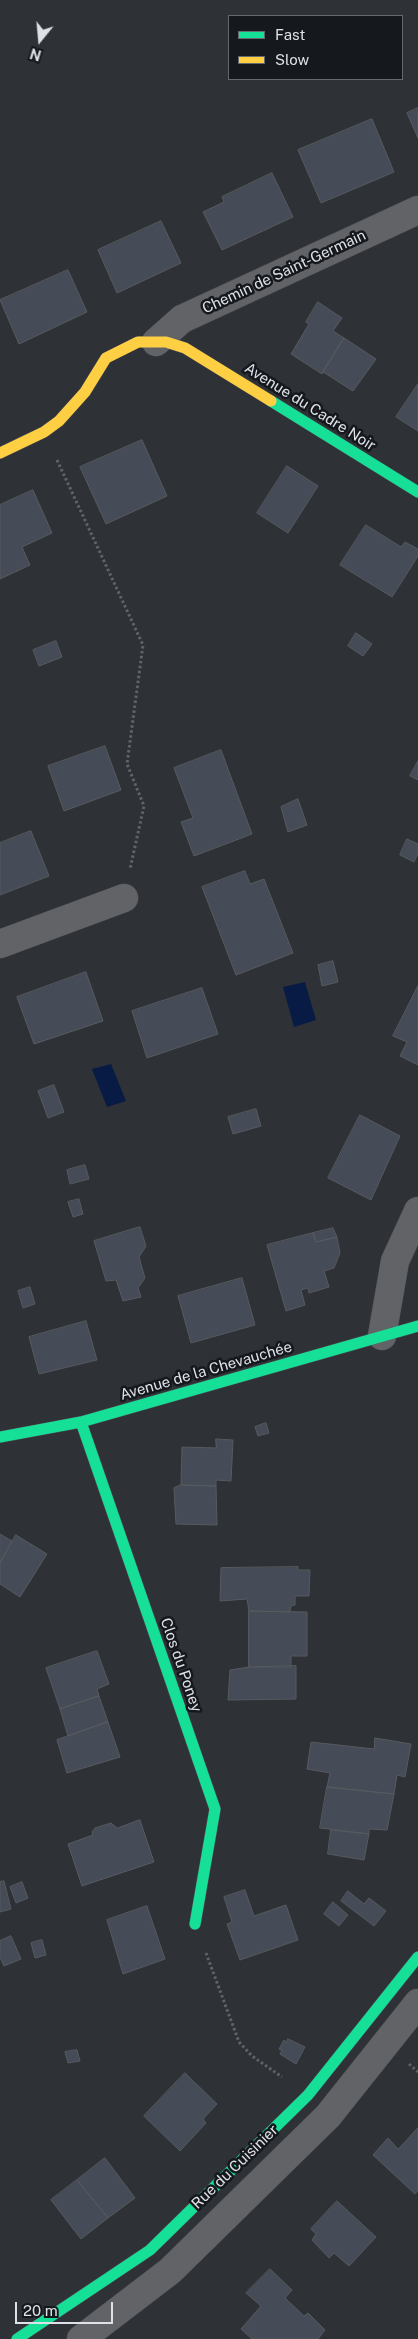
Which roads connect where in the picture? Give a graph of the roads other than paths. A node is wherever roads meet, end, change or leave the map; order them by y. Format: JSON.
{"nodes":[{"id":1,"x":418,"y":210,"type":"edge"},
{"id":2,"x":156,"y":342,"type":"junction"},
{"id":3,"x":0,"y":453,"type":"edge"},
{"id":4,"x":418,"y":492,"type":"edge"},
{"id":5,"x":124,"y":898,"type":"road end"},
{"id":6,"x":0,"y":944,"type":"edge"},
{"id":7,"x":418,"y":1211,"type":"edge"},
{"id":8,"x":418,"y":1326,"type":"edge"},
{"id":9,"x":382,"y":1336,"type":"junction"},
{"id":10,"x":81,"y":1422,"type":"junction"},
{"id":11,"x":0,"y":1437,"type":"edge"},
{"id":12,"x":195,"y":1924,"type":"road end"},
{"id":13,"x":418,"y":1956,"type":"edge"},
{"id":14,"x":418,"y":2003,"type":"edge"},
{"id":15,"x":17,"y":2339,"type":"edge"},
{"id":16,"x":81,"y":2339,"type":"edge"}],
"edges":[{"from":1,"to":2,"type":"street","name":"Chemin de Saint-Germain"},
{"from":2,"to":3,"type":"street"},
{"from":2,"to":4,"type":"street","name":"Avenue du Cadre Noir"},
{"from":5,"to":6,"type":"street"},
{"from":7,"to":9,"type":"street"},
{"from":8,"to":9,"type":"street","name":"Avenue de la Chevauchée"},
{"from":9,"to":10,"type":"street","name":"Avenue de la Chevauchée"},
{"from":10,"to":11,"type":"street","name":"Avenue de la Chevauchée"},
{"from":10,"to":12,"type":"street","name":"Clos du Poney"},
{"from":13,"to":15,"type":"street","name":"Rue du Cuisinier"},
{"from":14,"to":16,"type":"street","name":"Rue du Cuisinier"}]}
